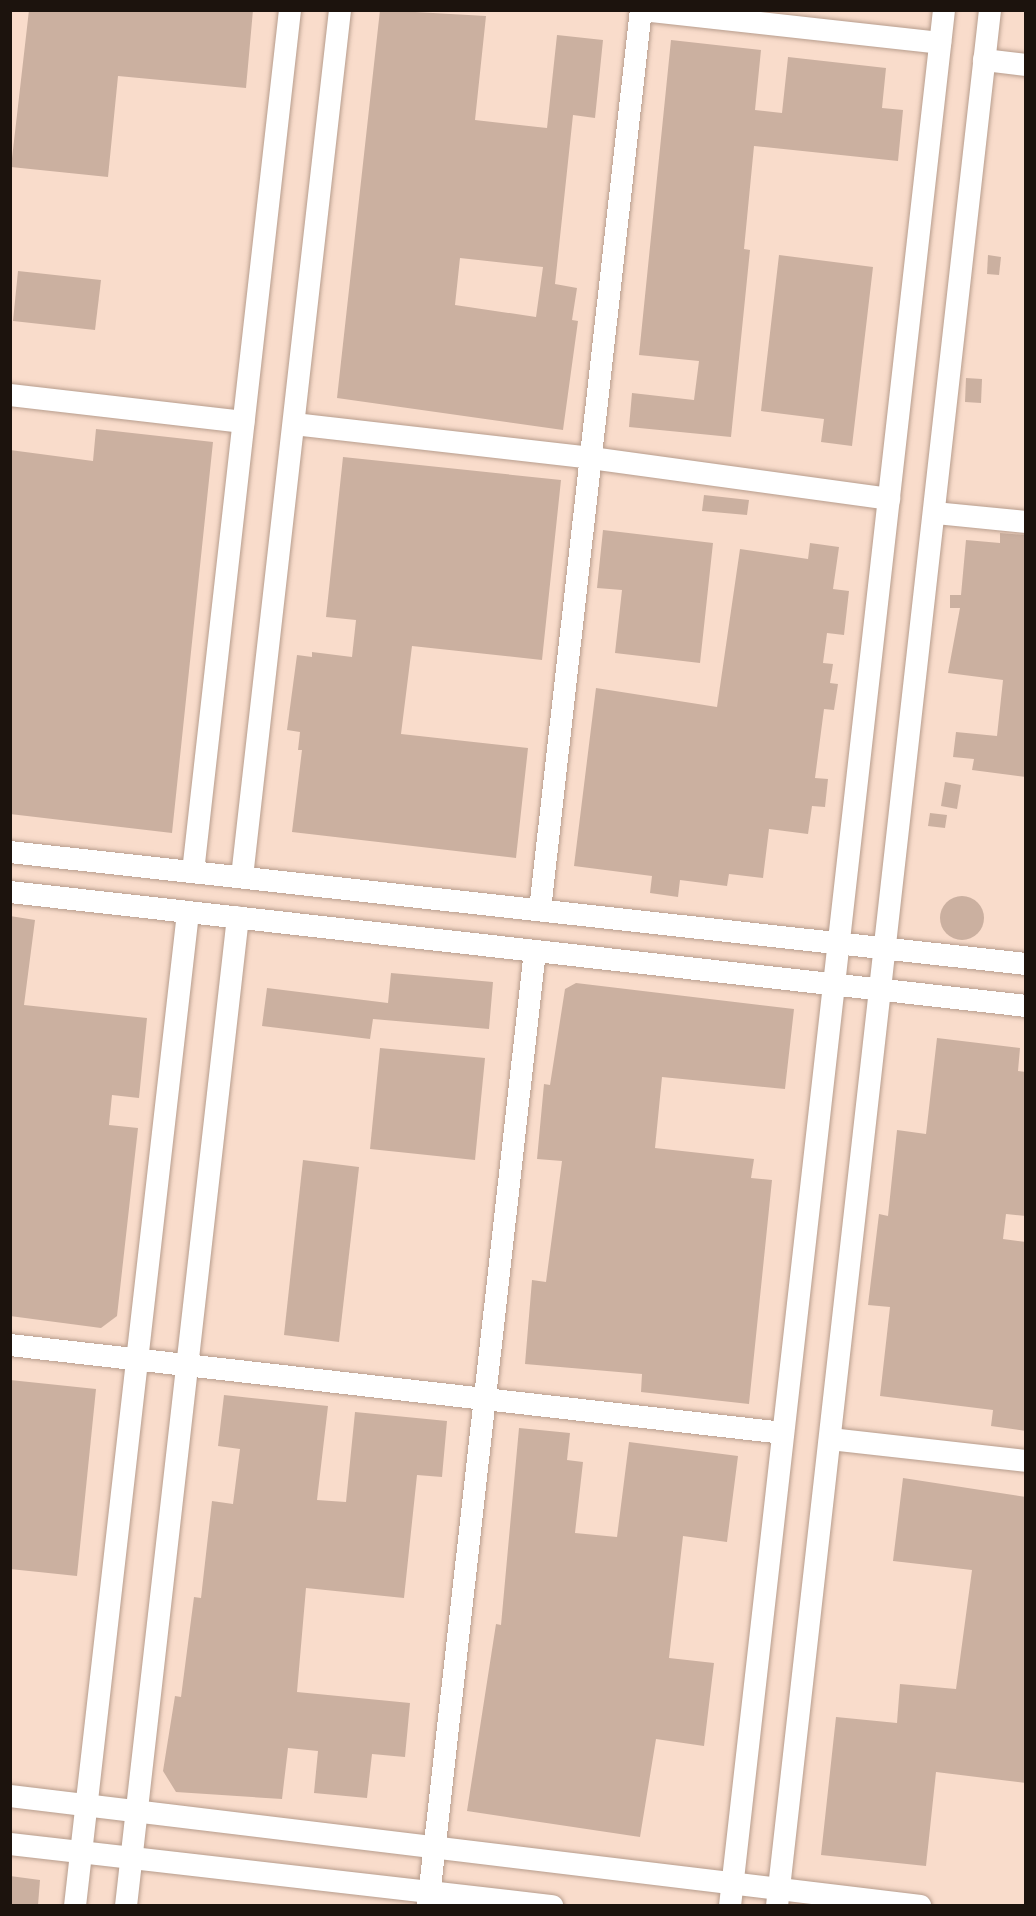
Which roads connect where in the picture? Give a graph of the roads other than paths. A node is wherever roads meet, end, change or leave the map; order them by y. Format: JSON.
{"nodes":[{"id":1,"x":290,"y":10,"type":"edge"},
{"id":2,"x":340,"y":10,"type":"edge"},
{"id":3,"x":642,"y":10,"type":"edge"},
{"id":4,"x":944,"y":10,"type":"edge"},
{"id":5,"x":990,"y":10,"type":"edge"},
{"id":6,"x":940,"y":43,"type":"junction"},
{"id":7,"x":984,"y":60,"type":"junction"},
{"id":8,"x":1026,"y":65,"type":"edge"},
{"id":9,"x":10,"y":395,"type":"edge"},
{"id":10,"x":243,"y":422,"type":"junction"},
{"id":11,"x":294,"y":424,"type":"junction"},
{"id":12,"x":591,"y":458,"type":"junction"},
{"id":13,"x":889,"y":499,"type":"junction"},
{"id":14,"x":935,"y":513,"type":"junction"},
{"id":15,"x":1026,"y":522,"type":"edge"},
{"id":16,"x":10,"y":852,"type":"edge"},
{"id":17,"x":192,"y":872,"type":"junction"},
{"id":18,"x":242,"y":877,"type":"junction"},
{"id":19,"x":10,"y":892,"type":"edge"},
{"id":20,"x":540,"y":910,"type":"junction"},
{"id":21,"x":188,"y":912,"type":"junction"},
{"id":22,"x":238,"y":917,"type":"junction"},
{"id":23,"x":838,"y":943,"type":"junction"},
{"id":24,"x":885,"y":948,"type":"junction"},
{"id":25,"x":535,"y":951,"type":"junction"},
{"id":26,"x":1026,"y":964,"type":"edge"},
{"id":27,"x":834,"y":984,"type":"junction"},
{"id":28,"x":880,"y":989,"type":"junction"},
{"id":29,"x":1026,"y":1006,"type":"edge"},
{"id":30,"x":10,"y":1346,"type":"edge"},
{"id":31,"x":137,"y":1360,"type":"junction"},
{"id":32,"x":187,"y":1366,"type":"junction"},
{"id":33,"x":485,"y":1400,"type":"junction"},
{"id":34,"x":783,"y":1434,"type":"junction"},
{"id":35,"x":830,"y":1439,"type":"junction"},
{"id":36,"x":1026,"y":1461,"type":"edge"},
{"id":37,"x":10,"y":1796,"type":"edge"},
{"id":38,"x":87,"y":1804,"type":"junction"},
{"id":39,"x":137,"y":1810,"type":"junction"},
{"id":40,"x":10,"y":1844,"type":"edge"},
{"id":41,"x":435,"y":1844,"type":"junction"},
{"id":42,"x":81,"y":1852,"type":"junction"},
{"id":43,"x":131,"y":1858,"type":"junction"},
{"id":44,"x":731,"y":1895,"type":"edge"},
{"id":45,"x":778,"y":1898,"type":"edge"},
{"id":46,"x":429,"y":1899,"type":"edge"},
{"id":47,"x":75,"y":1905,"type":"edge"},
{"id":48,"x":126,"y":1905,"type":"edge"},
{"id":49,"x":552,"y":1905,"type":"edge"},
{"id":50,"x":920,"y":1905,"type":"edge"}],
"edges":[{"from":1,"to":10,"type":"street"},
{"from":2,"to":11,"type":"street"},
{"from":3,"to":6,"type":"street"},
{"from":3,"to":12,"type":"street"},
{"from":4,"to":6,"type":"street"},
{"from":5,"to":7,"type":"street"},
{"from":6,"to":13,"type":"street"},
{"from":7,"to":8,"type":"street"},
{"from":7,"to":14,"type":"street"},
{"from":9,"to":10,"type":"street"},
{"from":10,"to":17,"type":"street"},
{"from":11,"to":12,"type":"street"},
{"from":11,"to":18,"type":"street"},
{"from":12,"to":13,"type":"street"},
{"from":12,"to":20,"type":"street"},
{"from":13,"to":23,"type":"street"},
{"from":14,"to":15,"type":"street"},
{"from":14,"to":24,"type":"street"},
{"from":16,"to":17,"type":"street"},
{"from":17,"to":18,"type":"street"},
{"from":18,"to":20,"type":"street"},
{"from":19,"to":21,"type":"street"},
{"from":20,"to":23,"type":"street"},
{"from":21,"to":22,"type":"street"},
{"from":21,"to":31,"type":"street"},
{"from":22,"to":25,"type":"street"},
{"from":22,"to":32,"type":"street"},
{"from":23,"to":24,"type":"street"},
{"from":23,"to":27,"type":"street"},
{"from":24,"to":26,"type":"street"},
{"from":24,"to":28,"type":"street"},
{"from":25,"to":27,"type":"street"},
{"from":25,"to":33,"type":"street"},
{"from":27,"to":28,"type":"street"},
{"from":27,"to":34,"type":"street"},
{"from":28,"to":29,"type":"street"},
{"from":28,"to":35,"type":"street"},
{"from":30,"to":31,"type":"street"},
{"from":31,"to":32,"type":"street"},
{"from":31,"to":38,"type":"street"},
{"from":32,"to":33,"type":"street"},
{"from":32,"to":39,"type":"street"},
{"from":33,"to":34,"type":"street"},
{"from":33,"to":41,"type":"street"},
{"from":34,"to":44,"type":"street"},
{"from":35,"to":36,"type":"street"},
{"from":35,"to":45,"type":"street"},
{"from":37,"to":38,"type":"street"},
{"from":38,"to":39,"type":"street"},
{"from":38,"to":42,"type":"street"},
{"from":39,"to":41,"type":"street"},
{"from":39,"to":43,"type":"street"},
{"from":40,"to":42,"type":"street"},
{"from":41,"to":44,"type":"street"},
{"from":41,"to":46,"type":"street"},
{"from":42,"to":43,"type":"street"},
{"from":42,"to":47,"type":"street"},
{"from":43,"to":46,"type":"street"},
{"from":43,"to":48,"type":"street"},
{"from":44,"to":45,"type":"street"},
{"from":45,"to":50,"type":"street"},
{"from":46,"to":49,"type":"street"}]}
